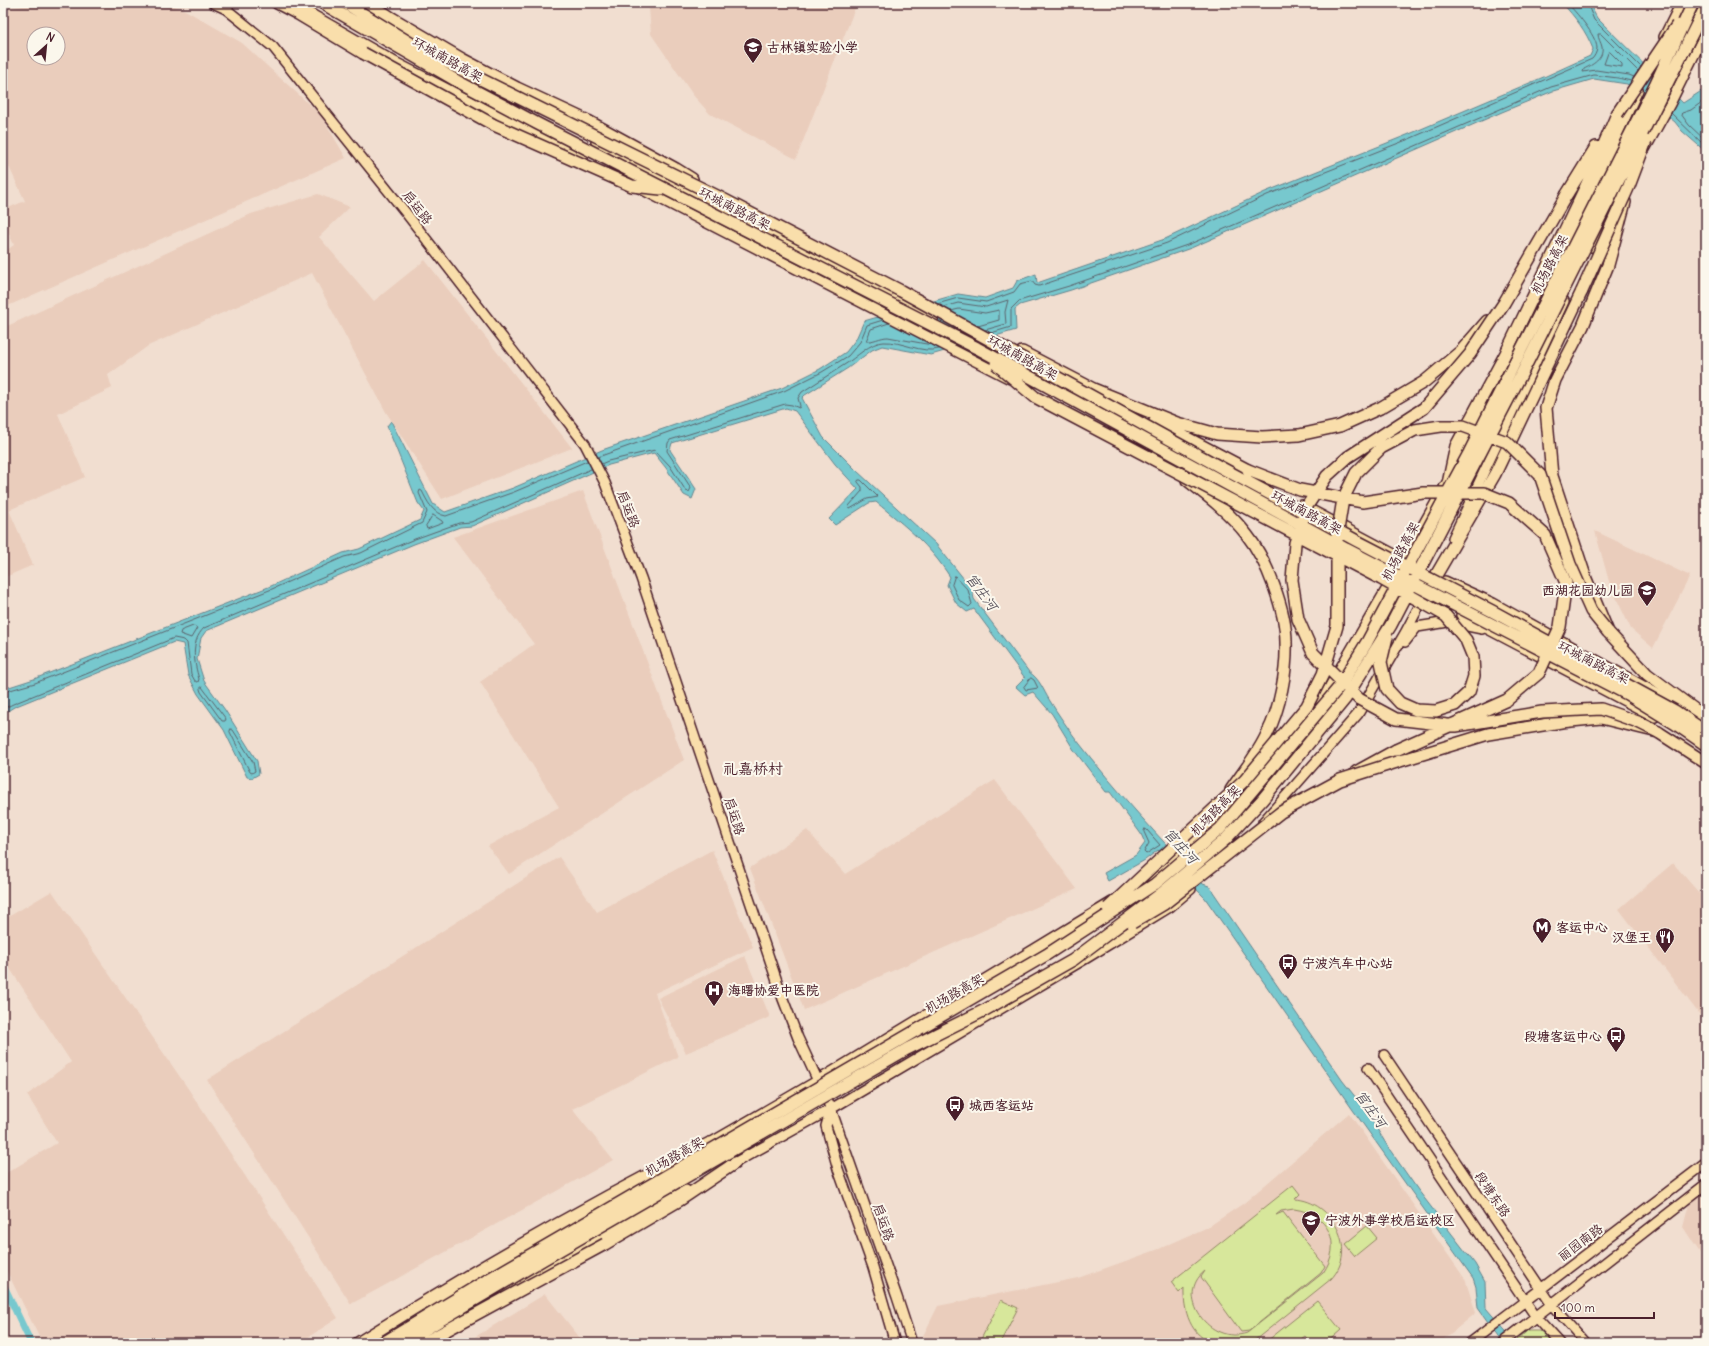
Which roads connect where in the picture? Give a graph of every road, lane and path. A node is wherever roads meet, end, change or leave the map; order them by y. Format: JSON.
{"nodes":[{"id":1,"x":213,"y":3,"type":"edge"},
{"id":2,"x":276,"y":3,"type":"edge"},
{"id":3,"x":292,"y":3,"type":"edge"},
{"id":4,"x":322,"y":3,"type":"edge"},
{"id":5,"x":345,"y":3,"type":"edge"},
{"id":6,"x":356,"y":3,"type":"edge"},
{"id":7,"x":369,"y":3,"type":"edge"},
{"id":8,"x":1681,"y":3,"type":"edge"},
{"id":9,"x":1693,"y":3,"type":"edge"},
{"id":10,"x":1706,"y":6,"type":"edge"},
{"id":11,"x":1706,"y":34,"type":"edge"},
{"id":12,"x":1668,"y":85,"type":"junction"},
{"id":13,"x":1617,"y":114,"type":"junction"},
{"id":14,"x":1629,"y":186,"type":"junction"},
{"id":15,"x":669,"y":190,"type":"junction"},
{"id":16,"x":717,"y":196,"type":"junction"},
{"id":17,"x":901,"y":291,"type":"junction"},
{"id":18,"x":1504,"y":303,"type":"junction"},
{"id":19,"x":977,"y":348,"type":"junction"},
{"id":20,"x":1091,"y":388,"type":"junction"},
{"id":21,"x":1175,"y":471,"type":"junction"},
{"id":22,"x":1449,"y":479,"type":"junction"},
{"id":23,"x":1404,"y":559,"type":"junction"},
{"id":24,"x":1435,"y":577,"type":"junction"},
{"id":25,"x":1393,"y":578,"type":"junction"},
{"id":26,"x":1425,"y":595,"type":"junction"},
{"id":27,"x":1391,"y":625,"type":"junction"},
{"id":28,"x":1491,"y":630,"type":"junction"},
{"id":29,"x":1608,"y":632,"type":"junction"},
{"id":30,"x":1388,"y":662,"type":"junction"},
{"id":31,"x":1706,"y":718,"type":"edge"},
{"id":32,"x":1706,"y":721,"type":"edge"},
{"id":33,"x":1658,"y":732,"type":"junction"},
{"id":34,"x":1706,"y":732,"type":"edge"},
{"id":35,"x":1706,"y":745,"type":"edge"},
{"id":36,"x":1706,"y":751,"type":"edge"},
{"id":37,"x":1706,"y":763,"type":"edge"},
{"id":38,"x":1340,"y":780,"type":"junction"},
{"id":39,"x":1225,"y":799,"type":"junction"},
{"id":40,"x":1072,"y":938,"type":"junction"},
{"id":41,"x":1085,"y":951,"type":"junction"},
{"id":42,"x":1384,"y":1055,"type":"dead end"},
{"id":43,"x":1368,"y":1068,"type":"dead end"},
{"id":44,"x":817,"y":1081,"type":"junction"},
{"id":45,"x":831,"y":1109,"type":"junction"},
{"id":46,"x":710,"y":1143,"type":"junction"},
{"id":47,"x":1706,"y":1162,"type":"edge"},
{"id":48,"x":735,"y":1163,"type":"junction"},
{"id":49,"x":1706,"y":1184,"type":"edge"},
{"id":50,"x":1541,"y":1288,"type":"junction"},
{"id":51,"x":1525,"y":1300,"type":"junction"},
{"id":52,"x":1552,"y":1305,"type":"junction"},
{"id":53,"x":1536,"y":1317,"type":"junction"},
{"id":54,"x":358,"y":1343,"type":"edge"},
{"id":55,"x":362,"y":1343,"type":"edge"},
{"id":56,"x":383,"y":1343,"type":"edge"},
{"id":57,"x":402,"y":1343,"type":"edge"},
{"id":58,"x":423,"y":1343,"type":"edge"},
{"id":59,"x":428,"y":1343,"type":"edge"},
{"id":60,"x":895,"y":1343,"type":"edge"},
{"id":61,"x":912,"y":1343,"type":"edge"},
{"id":62,"x":1470,"y":1343,"type":"edge"},
{"id":63,"x":1502,"y":1343,"type":"edge"},
{"id":64,"x":1560,"y":1343,"type":"edge"},
{"id":65,"x":1586,"y":1343,"type":"edge"}],
"edges":[{"from":1,"to":44,"type":"main road","name":"启运路"},
{"from":2,"to":15,"type":"highway","bridge":true},
{"from":3,"to":25,"type":"main road"},
{"from":4,"to":15,"type":"highway","name":"环城南路高架","bridge":true},
{"from":5,"to":16,"type":"highway","name":"环城南路高架","bridge":true},
{"from":6,"to":23,"type":"main road"},
{"from":7,"to":16,"type":"highway","bridge":true},
{"from":8,"to":22,"type":"main road","bridge":true},
{"from":9,"to":13,"type":"highway","bridge":true},
{"from":9,"to":40,"type":"highway","name":"机场路高架","bridge":true},
{"from":10,"to":12,"type":"highway","name":"机场路高架","bridge":true},
{"from":11,"to":24,"type":"main road"},
{"from":12,"to":14,"type":"highway","bridge":true},
{"from":12,"to":27,"type":"highway","name":"机场路高架","bridge":true},
{"from":13,"to":18,"type":"highway","bridge":true},
{"from":13,"to":22,"type":"highway"},
{"from":14,"to":24,"type":"highway","bridge":true},
{"from":14,"to":29,"type":"highway","bridge":true},
{"from":15,"to":19,"type":"highway","name":"环城南路高架","bridge":true},
{"from":16,"to":17,"type":"highway","name":"环城南路高架","bridge":true},
{"from":17,"to":20,"type":"highway","bridge":true},
{"from":17,"to":34,"type":"highway","name":"环城南路高架","bridge":true},
{"from":18,"to":20,"type":"highway","bridge":true},
{"from":18,"to":33,"type":"highway","bridge":true},
{"from":19,"to":21,"type":"highway","bridge":true},
{"from":19,"to":35,"type":"highway","name":"环城南路高架","bridge":true},
{"from":20,"to":38,"type":"highway","bridge":true},
{"from":21,"to":27,"type":"highway","bridge":true},
{"from":21,"to":39,"type":"highway","bridge":true},
{"from":22,"to":23,"type":"main road"},
{"from":23,"to":24,"type":"main road"},
{"from":23,"to":25,"type":"main road"},
{"from":24,"to":26,"type":"main road"},
{"from":24,"to":32,"type":"main road"},
{"from":25,"to":26,"type":"main road"},
{"from":25,"to":44,"type":"main road"},
{"from":26,"to":28,"type":"main road"},
{"from":26,"to":30,"type":"main road"},
{"from":27,"to":41,"type":"highway","name":"机场路高架","bridge":true},
{"from":28,"to":30,"type":"main road"},
{"from":28,"to":36,"type":"main road"},
{"from":29,"to":31,"type":"highway"},
{"from":29,"to":39,"type":"highway","bridge":true},
{"from":30,"to":45,"type":"main road"},
{"from":33,"to":37,"type":"highway"},
{"from":33,"to":38,"type":"highway","bridge":true},
{"from":38,"to":41,"type":"highway","bridge":true},
{"from":39,"to":40,"type":"highway","bridge":true},
{"from":40,"to":56,"type":"highway","name":"机场路高架","bridge":true},
{"from":41,"to":57,"type":"highway","name":"机场路高架","bridge":true},
{"from":42,"to":50,"type":"main road","name":"段塘东路"},
{"from":43,"to":51,"type":"main road"},
{"from":44,"to":45,"type":"main road","name":"启运路"},
{"from":44,"to":46,"type":"main road"},
{"from":45,"to":48,"type":"main road"},
{"from":45,"to":60,"type":"main road","name":"启运路"},
{"from":45,"to":61,"type":"main road","name":"启运路"},
{"from":46,"to":54,"type":"highway"},
{"from":46,"to":55,"type":"main road"},
{"from":47,"to":50,"type":"main road","name":"丽园南路"},
{"from":48,"to":58,"type":"highway","bridge":true},
{"from":48,"to":59,"type":"main road"},
{"from":49,"to":52,"type":"main road"},
{"from":50,"to":51,"type":"main road","name":"丽园南路"},
{"from":50,"to":52,"type":"main road","name":"段塘东路"},
{"from":51,"to":53,"type":"main road"},
{"from":51,"to":62,"type":"main road","name":"丽园南路"},
{"from":52,"to":53,"type":"main road"},
{"from":52,"to":65,"type":"main road","name":"段塘东路"},
{"from":53,"to":63,"type":"main road"},
{"from":53,"to":64,"type":"main road"}]}
